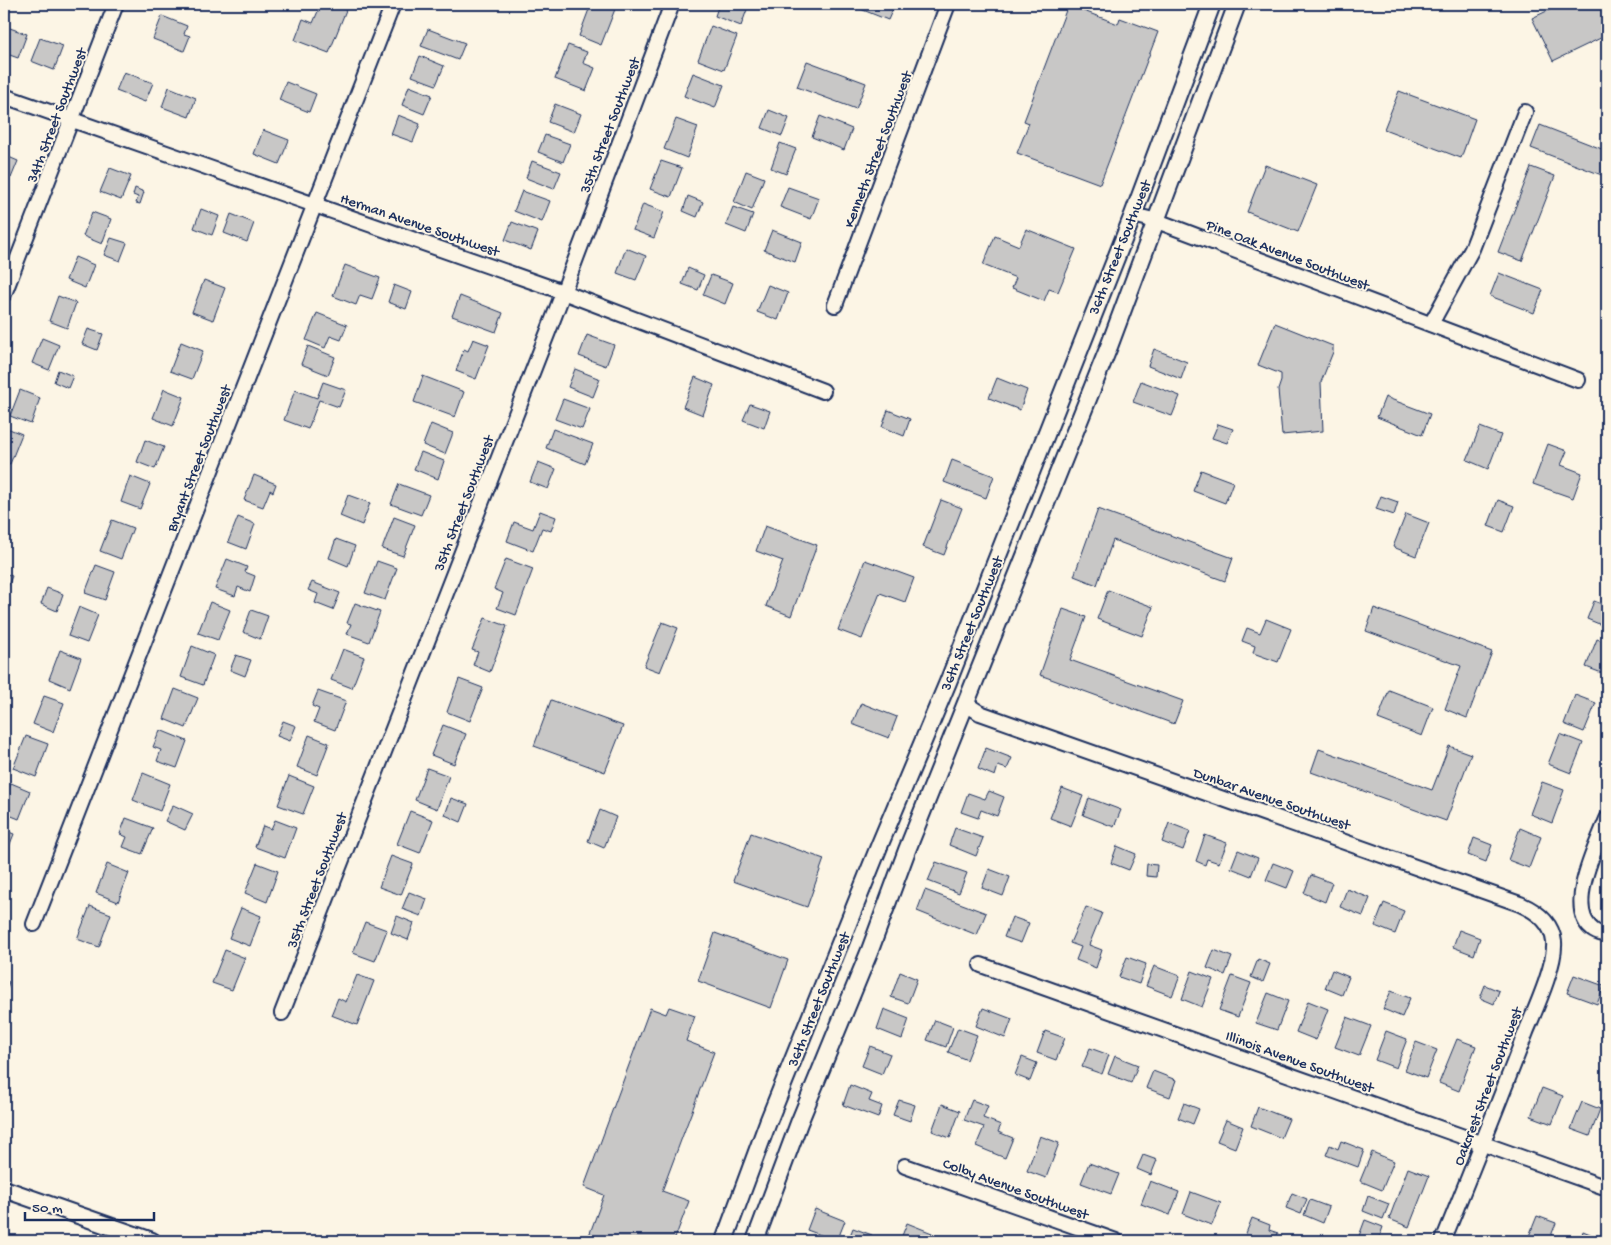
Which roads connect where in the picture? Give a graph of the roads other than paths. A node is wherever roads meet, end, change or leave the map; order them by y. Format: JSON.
{"nodes":[{"id":1,"x":116,"y":4,"type":"edge"},
{"id":2,"x":393,"y":4,"type":"edge"},
{"id":3,"x":672,"y":4,"type":"edge"},
{"id":4,"x":948,"y":4,"type":"edge"},
{"id":5,"x":1212,"y":4,"type":"edge"},
{"id":6,"x":1237,"y":4,"type":"edge"},
{"id":7,"x":4,"y":96,"type":"edge"},
{"id":8,"x":1525,"y":112,"type":"dead end"},
{"id":9,"x":71,"y":120,"type":"junction"},
{"id":10,"x":314,"y":204,"type":"junction"},
{"id":11,"x":1133,"y":215,"type":"junction"},
{"id":12,"x":1157,"y":221,"type":"junction"},
{"id":13,"x":563,"y":292,"type":"junction"},
{"id":14,"x":4,"y":294,"type":"edge"},
{"id":15,"x":835,"y":305,"type":"dead end"},
{"id":16,"x":1430,"y":324,"type":"junction"},
{"id":17,"x":1578,"y":380,"type":"dead end"},
{"id":18,"x":823,"y":391,"type":"dead end"},
{"id":19,"x":966,"y":704,"type":"junction"},
{"id":20,"x":1607,"y":819,"type":"edge"},
{"id":21,"x":34,"y":924,"type":"dead end"},
{"id":22,"x":1607,"y":936,"type":"edge"},
{"id":23,"x":1554,"y":940,"type":"joint"},
{"id":24,"x":981,"y":965,"type":"dead end"},
{"id":25,"x":282,"y":1013,"type":"dead end"},
{"id":26,"x":1483,"y":1144,"type":"junction"},
{"id":27,"x":905,"y":1166,"type":"dead end"},
{"id":28,"x":1607,"y":1188,"type":"edge"},
{"id":29,"x":4,"y":1189,"type":"edge"},
{"id":30,"x":152,"y":1241,"type":"edge"},
{"id":31,"x":724,"y":1241,"type":"edge"},
{"id":32,"x":755,"y":1241,"type":"edge"},
{"id":33,"x":1116,"y":1241,"type":"edge"},
{"id":34,"x":1443,"y":1241,"type":"edge"}],
"edges":[{"from":1,"to":9,"type":"street","name":"34th Street Southwest"},
{"from":2,"to":10,"type":"street","name":"Bryant Street Southwest"},
{"from":3,"to":13,"type":"street","name":"35th Street Southwest"},
{"from":4,"to":15,"type":"street","name":"Kenneth Street Southwest"},
{"from":5,"to":11,"type":"street","name":"36th Street Southwest"},
{"from":6,"to":12,"type":"street","name":"36th Street Southwest"},
{"from":7,"to":9,"type":"street","name":"Herman Avenue Southwest"},
{"from":8,"to":16,"type":"street"},
{"from":9,"to":10,"type":"street","name":"Herman Avenue Southwest"},
{"from":9,"to":14,"type":"street","name":"34th Street Southwest"},
{"from":10,"to":13,"type":"street","name":"Herman Avenue Southwest"},
{"from":10,"to":21,"type":"street","name":"Bryant Street Southwest"},
{"from":11,"to":12,"type":"street","name":"Pine Oak Avenue Southwest"},
{"from":11,"to":31,"type":"street","name":"36th Street Southwest"},
{"from":12,"to":16,"type":"street","name":"Pine Oak Avenue Southwest"},
{"from":12,"to":19,"type":"street","name":"36th Street Southwest"},
{"from":13,"to":18,"type":"street","name":"Herman Avenue Southwest"},
{"from":13,"to":25,"type":"street","name":"35th Street Southwest"},
{"from":16,"to":17,"type":"street","name":"Pine Oak Avenue Southwest"},
{"from":19,"to":23,"type":"street","name":"Dunbar Avenue Southwest"},
{"from":19,"to":32,"type":"street","name":"36th Street Southwest"},
{"from":20,"to":22,"type":"street"},
{"from":23,"to":26,"type":"street","name":"Oakcrest Street Southwest"},
{"from":24,"to":26,"type":"street","name":"Illinois Avenue Southwest"},
{"from":26,"to":28,"type":"street","name":"Illinois Avenue Southwest"},
{"from":26,"to":34,"type":"street","name":"Oakcrest Street Southwest"},
{"from":27,"to":33,"type":"street","name":"Colby Avenue Southwest"},
{"from":29,"to":30,"type":"street"}]}
